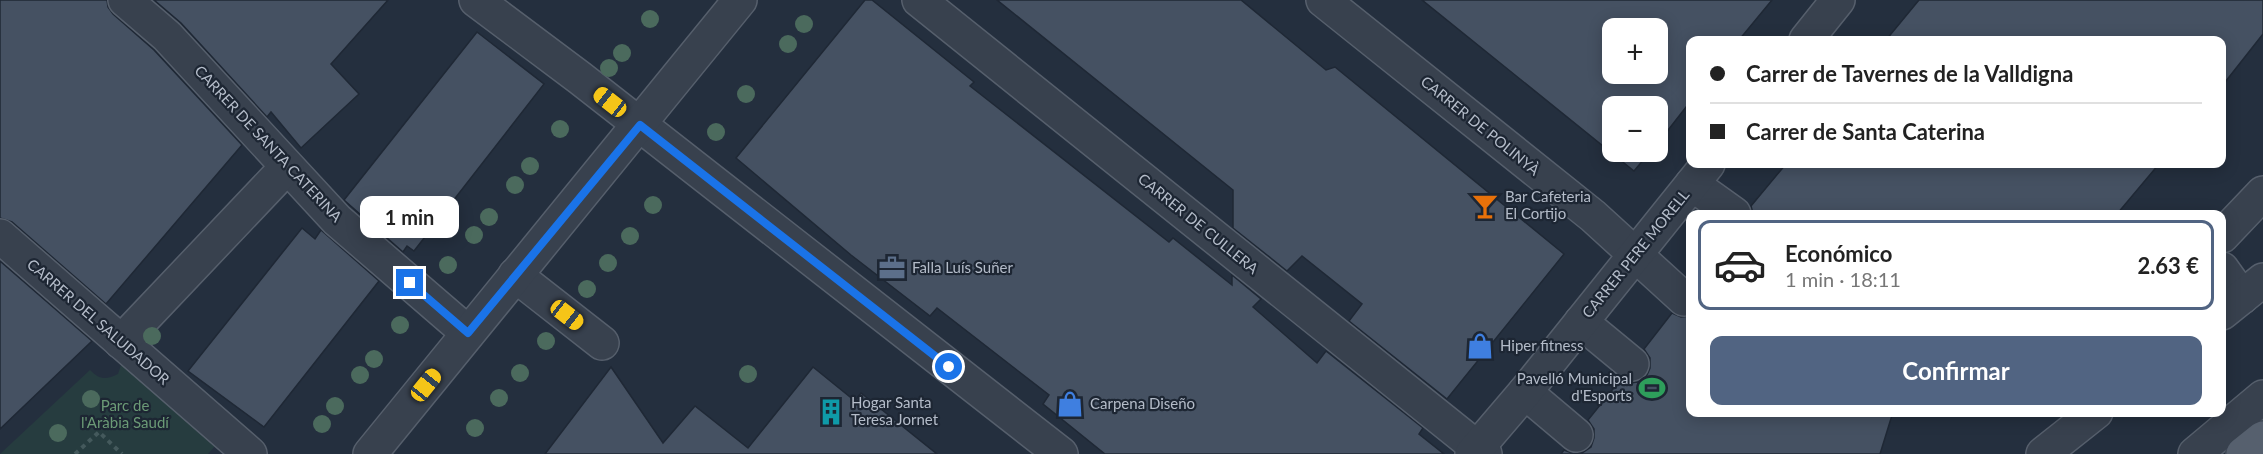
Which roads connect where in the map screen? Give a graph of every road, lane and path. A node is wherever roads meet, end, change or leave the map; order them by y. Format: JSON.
{"nodes":[{"id":1,"x":125,"y":0,"type":"edge"},
{"id":2,"x":477,"y":0,"type":"edge"},
{"id":3,"x":740,"y":0,"type":"edge"},
{"id":4,"x":919,"y":0,"type":"edge"},
{"id":5,"x":1323,"y":0,"type":"edge"},
{"id":6,"x":1838,"y":0,"type":"edge"},
{"id":7,"x":1809,"y":36,"type":"edge"},
{"id":8,"x":640,"y":125,"type":"junction"},
{"id":9,"x":287,"y":167,"type":"junction"},
{"id":10,"x":1700,"y":174,"type":"edge"},
{"id":11,"x":2263,"y":193,"type":"edge"},
{"id":12,"x":1731,"y":210,"type":"edge"},
{"id":13,"x":2226,"y":232,"type":"edge"},
{"id":14,"x":0,"y":236,"type":"edge"},
{"id":15,"x":1636,"y":255,"type":"junction"},
{"id":16,"x":515,"y":275,"type":"junction"},
{"id":17,"x":2226,"y":275,"type":"edge"},
{"id":18,"x":2242,"y":297,"type":"edge"},
{"id":19,"x":1684,"y":298,"type":"dead end"},
{"id":20,"x":1581,"y":322,"type":"junction"},
{"id":21,"x":468,"y":333,"type":"junction"},
{"id":22,"x":121,"y":342,"type":"junction"},
{"id":23,"x":602,"y":343,"type":"dead end"},
{"id":24,"x":1632,"y":364,"type":"dead end"},
{"id":25,"x":1525,"y":392,"type":"junction"},
{"id":26,"x":2263,"y":398,"type":"edge"},
{"id":27,"x":2090,"y":417,"type":"edge"},
{"id":28,"x":1576,"y":435,"type":"dead end"},
{"id":29,"x":2263,"y":438,"type":"edge"},
{"id":30,"x":1478,"y":452,"type":"edge"},
{"id":31,"x":75,"y":454,"type":"edge"},
{"id":32,"x":122,"y":454,"type":"edge"},
{"id":33,"x":250,"y":454,"type":"edge"},
{"id":34,"x":370,"y":454,"type":"edge"},
{"id":35,"x":1061,"y":454,"type":"edge"},
{"id":36,"x":2043,"y":454,"type":"edge"},
{"id":37,"x":2195,"y":454,"type":"edge"},
{"id":38,"x":2243,"y":454,"type":"edge"}],
"edges":[{"from":1,"to":9,"type":"street","name":"CARRER DE SANTA CATERINA"},
{"from":2,"to":8,"type":"street"},
{"from":3,"to":8,"type":"street"},
{"from":4,"to":30,"type":"street","name":"CARRER DE CULLERA"},
{"from":5,"to":15,"type":"street","name":"CARRER DE POLINYÀ"},
{"from":6,"to":7,"type":"street"},
{"from":8,"to":16,"type":"street"},
{"from":8,"to":35,"type":"street"},
{"from":9,"to":21,"type":"street","name":"CARRER DE SANTA CATERINA"},
{"from":9,"to":22,"type":"street"},
{"from":10,"to":12,"type":"street"},
{"from":10,"to":15,"type":"street","name":"CARRER PERE MORELL"},
{"from":11,"to":13,"type":"street"},
{"from":14,"to":22,"type":"street","name":"CARRER DEL SALUDADOR"},
{"from":15,"to":19,"type":"street","name":"CARRER DE POLINYÀ"},
{"from":15,"to":20,"type":"street","name":"CARRER PERE MORELL"},
{"from":16,"to":21,"type":"street"},
{"from":16,"to":23,"type":"street"},
{"from":17,"to":18,"type":"street"},
{"from":20,"to":24,"type":"street"},
{"from":20,"to":25,"type":"street","name":"CARRER PERE MORELL"},
{"from":21,"to":34,"type":"street"},
{"from":22,"to":33,"type":"street","name":"CARRER DEL SALUDADOR"},
{"from":25,"to":28,"type":"street"},
{"from":25,"to":30,"type":"street","name":"CARRER PERE MORELL"},
{"from":26,"to":37,"type":"street"},
{"from":27,"to":36,"type":"street"},
{"from":29,"to":38,"type":"main road"},
{"from":31,"to":32,"type":"path"}]}
